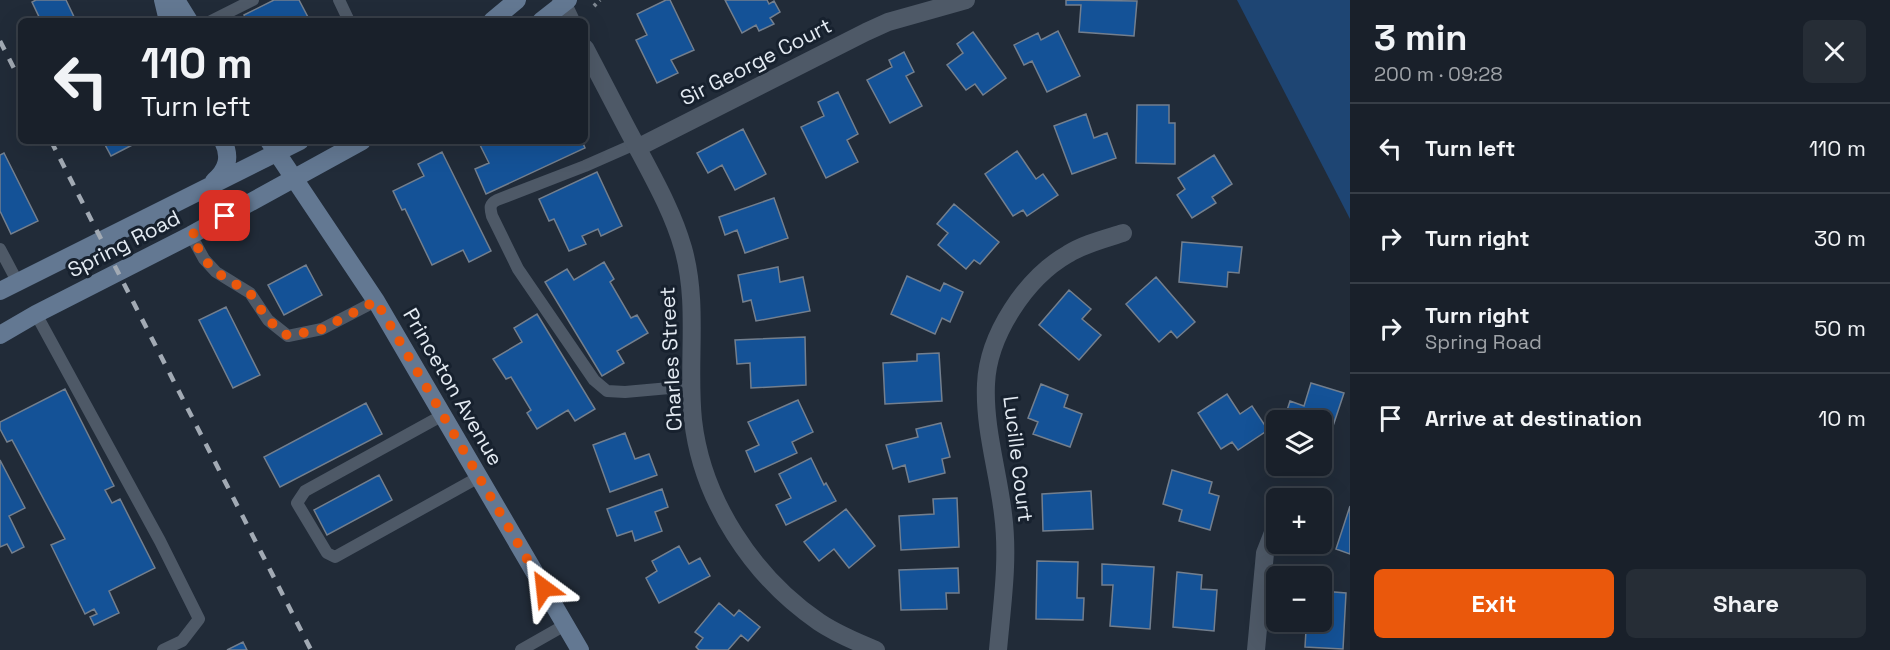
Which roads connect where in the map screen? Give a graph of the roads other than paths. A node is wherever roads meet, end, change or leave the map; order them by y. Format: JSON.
{"nodes":[{"id":1,"x":163,"y":0,"type":"edge"},
{"id":2,"x":176,"y":0,"type":"edge"},
{"id":3,"x":253,"y":0,"type":"edge"},
{"id":4,"x":339,"y":0,"type":"edge"},
{"id":5,"x":517,"y":0,"type":"edge"},
{"id":6,"x":966,"y":0,"type":"edge"},
{"id":7,"x":564,"y":1,"type":"edge"},
{"id":8,"x":167,"y":18,"type":"edge"},
{"id":9,"x":187,"y":18,"type":"edge"},
{"id":10,"x":217,"y":18,"type":"edge"},
{"id":11,"x":348,"y":18,"type":"edge"},
{"id":12,"x":496,"y":18,"type":"edge"},
{"id":13,"x":544,"y":18,"type":"edge"},
{"id":14,"x":571,"y":18,"type":"edge"},
{"id":15,"x":588,"y":54,"type":"edge"},
{"id":16,"x":225,"y":144,"type":"edge"},
{"id":17,"x":356,"y":144,"type":"edge"},
{"id":18,"x":636,"y":146,"type":"junction"},
{"id":19,"x":273,"y":147,"type":"edge"},
{"id":20,"x":295,"y":177,"type":"junction"},
{"id":21,"x":193,"y":194,"type":"junction"},
{"id":22,"x":1123,"y":233,"type":"dead end"},
{"id":23,"x":191,"y":235,"type":"junction"},
{"id":24,"x":0,"y":249,"type":"edge"},
{"id":25,"x":17,"y":281,"type":"junction"},
{"id":26,"x":0,"y":291,"type":"edge"},
{"id":27,"x":376,"y":301,"type":"junction"},
{"id":28,"x":36,"y":314,"type":"junction"},
{"id":29,"x":0,"y":335,"type":"edge"},
{"id":30,"x":693,"y":386,"type":"junction"},
{"id":31,"x":443,"y":415,"type":"junction"},
{"id":32,"x":479,"y":477,"type":"junction"},
{"id":33,"x":1266,"y":550,"type":"edge"},
{"id":34,"x":565,"y":625,"type":"junction"},
{"id":35,"x":163,"y":650,"type":"edge"},
{"id":36,"x":521,"y":650,"type":"edge"},
{"id":37,"x":580,"y":650,"type":"edge"},
{"id":38,"x":876,"y":650,"type":"edge"},
{"id":39,"x":998,"y":650,"type":"edge"},
{"id":40,"x":1256,"y":650,"type":"edge"}],
"edges":[{"from":1,"to":8,"type":"main road"},
{"from":2,"to":9,"type":"main road"},
{"from":3,"to":10,"type":"lane"},
{"from":4,"to":11,"type":"lane"},
{"from":5,"to":12,"type":"main road"},
{"from":6,"to":18,"type":"street","name":"Sir George Court"},
{"from":7,"to":13,"type":"main road"},
{"from":7,"to":14,"type":"street"},
{"from":15,"to":18,"type":"street","name":"Charles Street"},
{"from":16,"to":21,"type":"main road"},
{"from":17,"to":20,"type":"main road","name":"Spring Road"},
{"from":18,"to":30,"type":"street","name":"Charles Street"},
{"from":18,"to":30,"type":"lane"},
{"from":19,"to":20,"type":"main road","name":"Princeton Avenue"},
{"from":19,"to":21,"type":"main road","name":"Spring Road"},
{"from":20,"to":23,"type":"main road","name":"Spring Road"},
{"from":20,"to":27,"type":"main road","name":"Princeton Avenue"},
{"from":21,"to":25,"type":"main road","name":"Spring Road"},
{"from":22,"to":39,"type":"street","name":"Lucille Court"},
{"from":23,"to":27,"type":"lane"},
{"from":23,"to":28,"type":"main road","name":"Spring Road"},
{"from":24,"to":25,"type":"lane"},
{"from":25,"to":26,"type":"main road","name":"Spring Road"},
{"from":27,"to":31,"type":"main road","name":"Princeton Avenue"},
{"from":28,"to":29,"type":"main road","name":"Spring Road"},
{"from":28,"to":35,"type":"lane"},
{"from":30,"to":38,"type":"street","name":"Charles Street"},
{"from":31,"to":32,"type":"main road","name":"Princeton Avenue"},
{"from":31,"to":32,"type":"lane"},
{"from":32,"to":34,"type":"main road","name":"Princeton Avenue"},
{"from":33,"to":40,"type":"street"},
{"from":34,"to":36,"type":"lane"},
{"from":34,"to":37,"type":"main road","name":"Princeton Avenue"}]}
